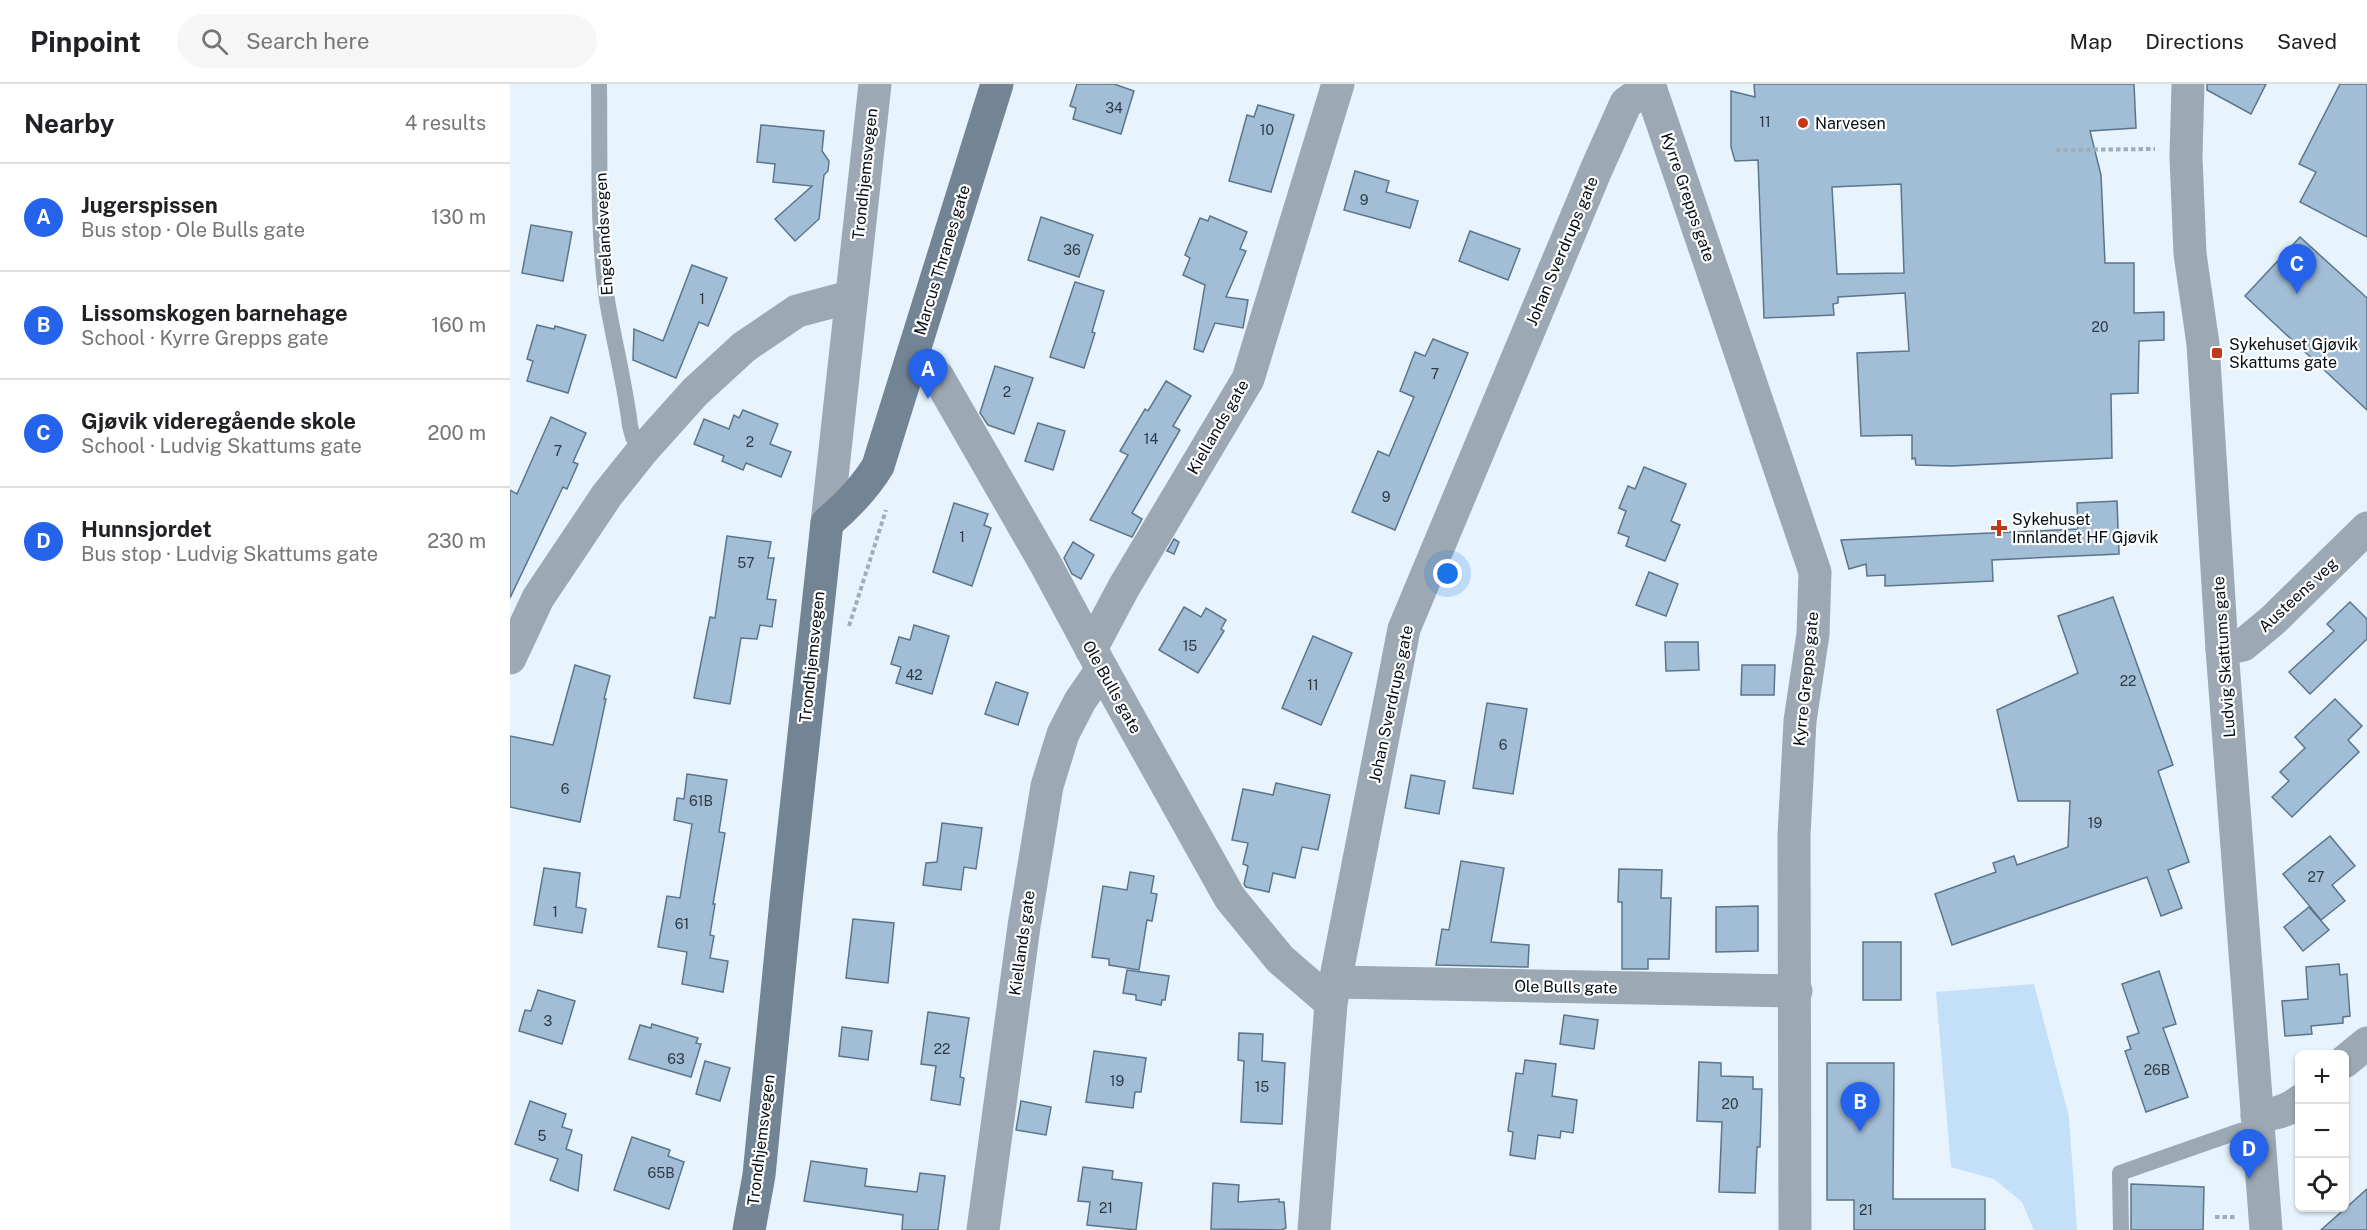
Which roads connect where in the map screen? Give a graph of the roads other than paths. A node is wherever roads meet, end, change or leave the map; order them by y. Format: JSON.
{"nodes":[{"id":1,"x":598,"y":84,"type":"edge"},
{"id":2,"x":875,"y":84,"type":"edge"},
{"id":3,"x":998,"y":84,"type":"edge"},
{"id":4,"x":1338,"y":84,"type":"edge"},
{"id":5,"x":2188,"y":84,"type":"edge"},
{"id":6,"x":1649,"y":85,"type":"edge"},
{"id":7,"x":850,"y":297,"type":"junction"},
{"id":8,"x":910,"y":364,"type":"junction"},
{"id":9,"x":643,"y":450,"type":"junction"},
{"id":10,"x":827,"y":523,"type":"junction"},
{"id":11,"x":2367,"y":528,"type":"edge"},
{"id":12,"x":2222,"y":649,"type":"junction"},
{"id":13,"x":510,"y":658,"type":"edge"},
{"id":14,"x":1096,"y":659,"type":"junction"},
{"id":15,"x":1796,"y":991,"type":"junction"},
{"id":16,"x":1333,"y":992,"type":"junction"},
{"id":17,"x":2367,"y":1042,"type":"edge"},
{"id":18,"x":2349,"y":1058,"type":"edge"},
{"id":19,"x":2296,"y":1104,"type":"edge"},
{"id":20,"x":2258,"y":1122,"type":"junction"},
{"id":21,"x":749,"y":1230,"type":"edge"},
{"id":22,"x":983,"y":1230,"type":"edge"},
{"id":23,"x":1314,"y":1230,"type":"edge"},
{"id":24,"x":1795,"y":1230,"type":"edge"},
{"id":25,"x":2121,"y":1230,"type":"edge"},
{"id":26,"x":2266,"y":1230,"type":"edge"}],
"edges":[{"from":1,"to":9,"type":"lane","name":"Engelandsvegen"},
{"from":2,"to":7,"type":"street","name":"Trondhjemsvegen"},
{"from":3,"to":8,"type":"main road","name":"Marcus Thranes gate"},
{"from":4,"to":14,"type":"street","name":"Kiellands gate"},
{"from":5,"to":12,"type":"street","name":"Ludvig Skattums gate"},
{"from":6,"to":15,"type":"street","name":"Kyrre Grepps gate"},
{"from":6,"to":16,"type":"street","name":"Johan Sverdrups gate"},
{"from":7,"to":9,"type":"street"},
{"from":7,"to":10,"type":"street","name":"Trondhjemsvegen"},
{"from":8,"to":10,"type":"main road","name":"Marcus Thranes gate"},
{"from":8,"to":14,"type":"street","name":"Ole Bulls gate"},
{"from":9,"to":13,"type":"street"},
{"from":10,"to":21,"type":"main road","name":"Trondhjemsvegen"},
{"from":11,"to":12,"type":"street","name":"Austeens veg"},
{"from":12,"to":20,"type":"street","name":"Ludvig Skattums gate"},
{"from":14,"to":16,"type":"street","name":"Ole Bulls gate"},
{"from":14,"to":22,"type":"street","name":"Kiellands gate"},
{"from":15,"to":16,"type":"street","name":"Ole Bulls gate"},
{"from":15,"to":24,"type":"street","name":"Kyrre Grepps gate"},
{"from":16,"to":23,"type":"street","name":"Johan Sverdrups gate"},
{"from":17,"to":18,"type":"street"},
{"from":19,"to":20,"type":"street"},
{"from":20,"to":25,"type":"lane"},
{"from":20,"to":26,"type":"street","name":"Ludvig Skattums gate"}]}
